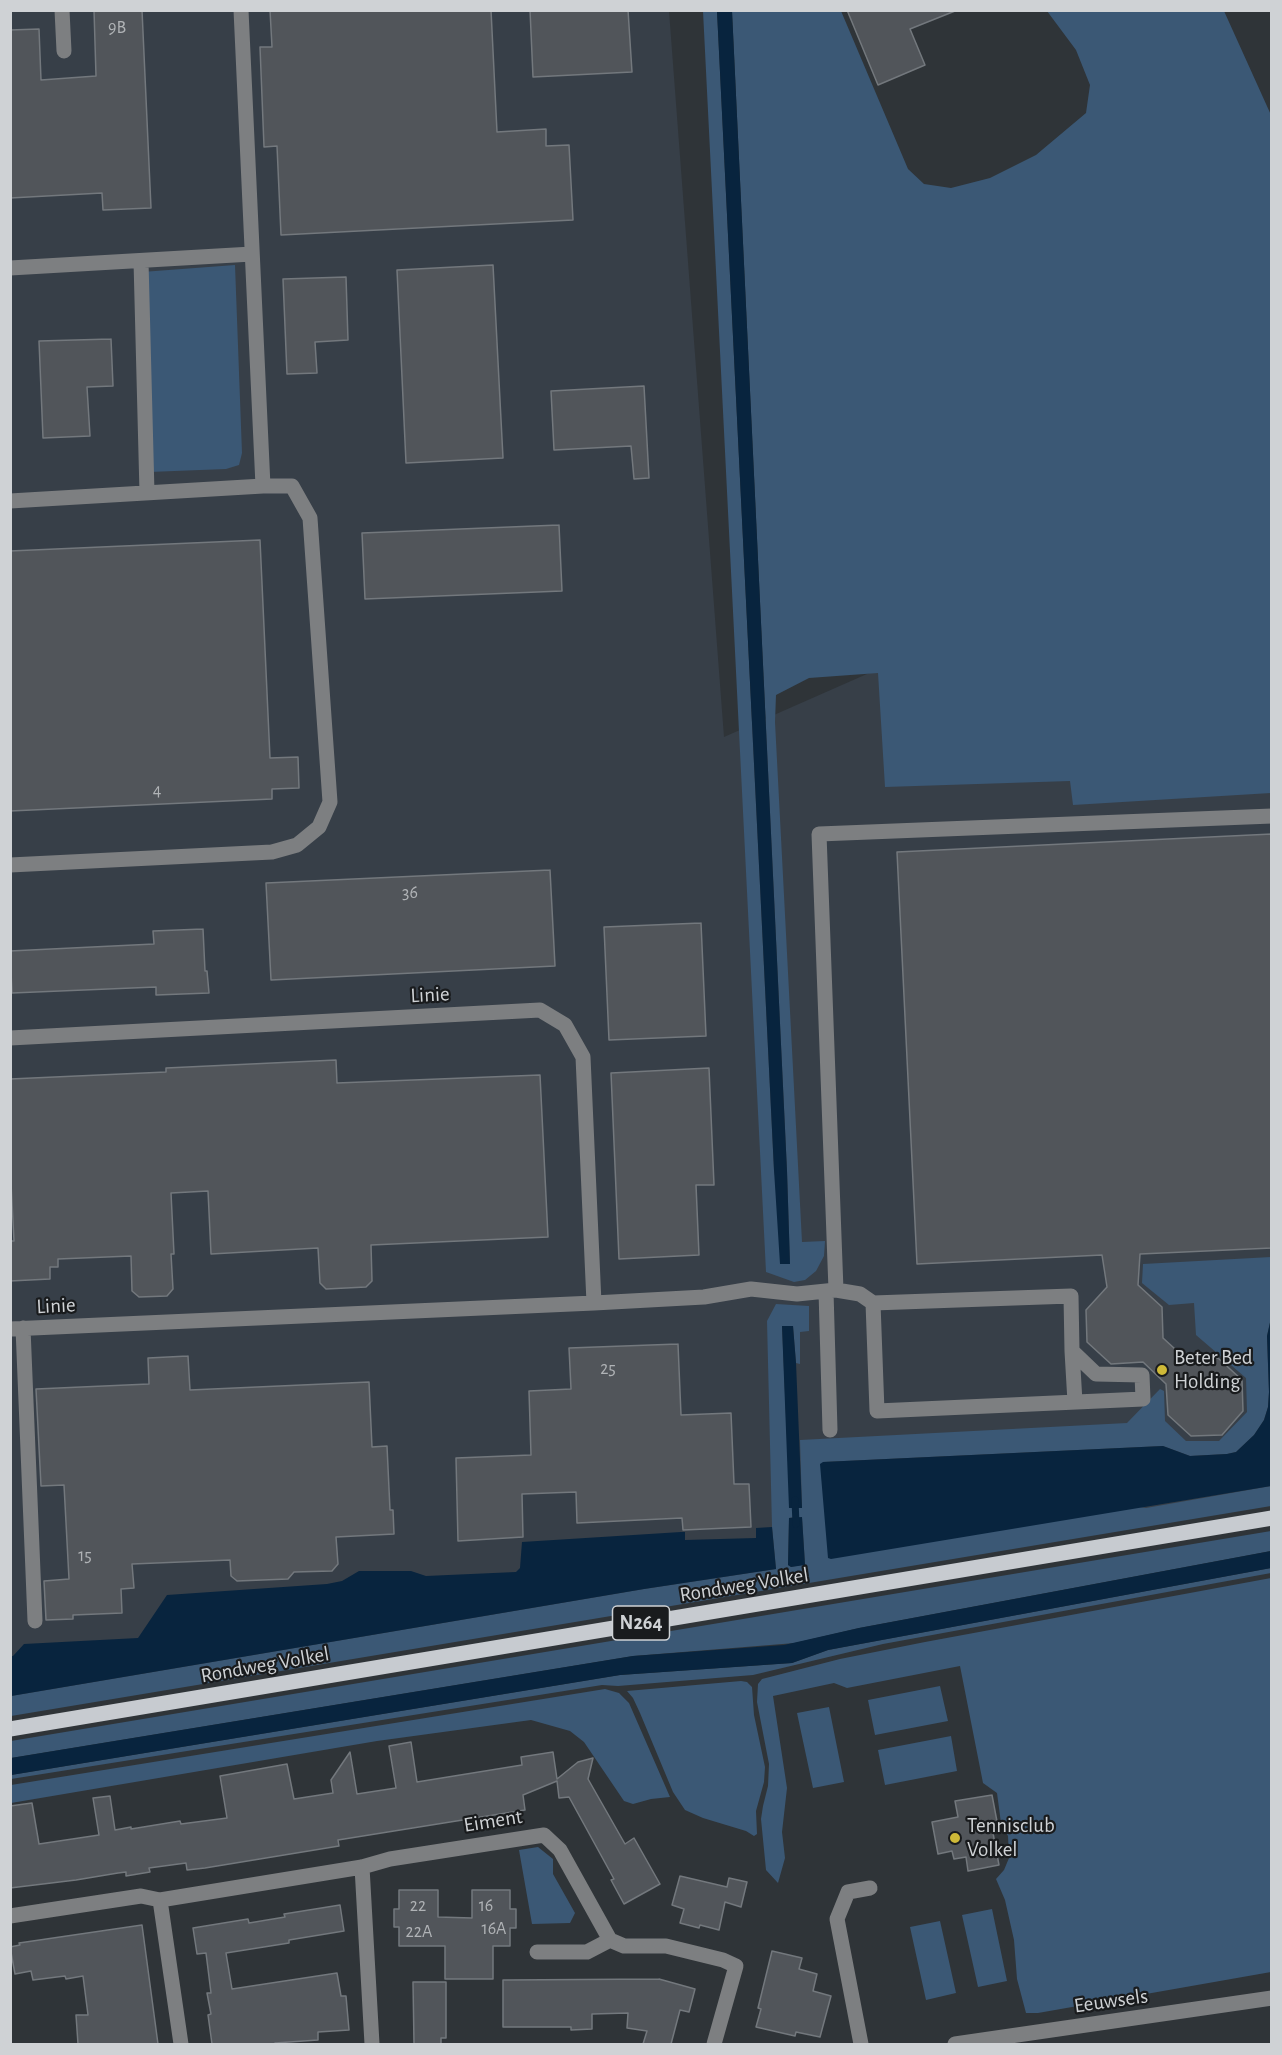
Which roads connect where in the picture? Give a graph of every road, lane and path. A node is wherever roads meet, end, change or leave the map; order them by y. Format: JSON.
{"nodes":[{"id":1,"x":63,"y":10,"type":"edge"},
{"id":2,"x":241,"y":10,"type":"edge"},
{"id":3,"x":64,"y":51,"type":"dead end"},
{"id":4,"x":252,"y":254,"type":"junction"},
{"id":5,"x":141,"y":261,"type":"junction"},
{"id":6,"x":10,"y":268,"type":"edge"},
{"id":7,"x":263,"y":486,"type":"junction"},
{"id":8,"x":147,"y":493,"type":"junction"},
{"id":9,"x":10,"y":501,"type":"edge"},
{"id":10,"x":1272,"y":816,"type":"edge"},
{"id":11,"x":10,"y":865,"type":"edge"},
{"id":12,"x":10,"y":1038,"type":"edge"},
{"id":13,"x":831,"y":1291,"type":"junction"},
{"id":14,"x":594,"y":1303,"type":"junction"},
{"id":15,"x":873,"y":1303,"type":"junction"},
{"id":16,"x":17,"y":1329,"type":"edge"},
{"id":17,"x":1072,"y":1351,"type":"junction"},
{"id":18,"x":1075,"y":1402,"type":"junction"},
{"id":19,"x":830,"y":1430,"type":"dead end"},
{"id":20,"x":1272,"y":1518,"type":"edge"},
{"id":21,"x":35,"y":1621,"type":"dead end"},
{"id":22,"x":10,"y":1729,"type":"edge"},
{"id":23,"x":362,"y":1867,"type":"junction"},
{"id":24,"x":870,"y":1888,"type":"dead end"},
{"id":25,"x":160,"y":1900,"type":"junction"},
{"id":26,"x":10,"y":1916,"type":"edge"},
{"id":27,"x":610,"y":1940,"type":"junction"},
{"id":28,"x":537,"y":1952,"type":"dead end"},
{"id":29,"x":1272,"y":1998,"type":"edge"},
{"id":30,"x":181,"y":2044,"type":"edge"},
{"id":31,"x":372,"y":2044,"type":"edge"},
{"id":32,"x":714,"y":2044,"type":"edge"},
{"id":33,"x":861,"y":2044,"type":"edge"},
{"id":34,"x":955,"y":2044,"type":"edge"}],
"edges":[{"from":1,"to":3,"type":"street"},
{"from":2,"to":4,"type":"street"},
{"from":4,"to":5,"type":"street"},
{"from":4,"to":7,"type":"street"},
{"from":5,"to":6,"type":"street"},
{"from":5,"to":8,"type":"street"},
{"from":7,"to":8,"type":"street"},
{"from":7,"to":11,"type":"street"},
{"from":8,"to":9,"type":"street"},
{"from":10,"to":13,"type":"street"},
{"from":12,"to":14,"type":"street","name":"Linie"},
{"from":13,"to":14,"type":"street","name":"Linie"},
{"from":13,"to":15,"type":"street"},
{"from":13,"to":19,"type":"street"},
{"from":14,"to":16,"type":"street","name":"Linie"},
{"from":15,"to":17,"type":"street"},
{"from":15,"to":18,"type":"street"},
{"from":16,"to":21,"type":"street","name":"Linie"},
{"from":17,"to":18,"type":"street"},
{"from":17,"to":18,"type":"street"},
{"from":20,"to":22,"type":"main road","name":"Rondweg Volkel","number":"N264"},
{"from":23,"to":25,"type":"street","name":"Eiment"},
{"from":23,"to":27,"type":"street","name":"Eiment"},
{"from":23,"to":31,"type":"street"},
{"from":24,"to":33,"type":"street"},
{"from":25,"to":26,"type":"street","name":"Eiment"},
{"from":25,"to":30,"type":"street"},
{"from":27,"to":28,"type":"street"},
{"from":27,"to":32,"type":"street"},
{"from":29,"to":34,"type":"street","name":"Eeuwsels"}]}
